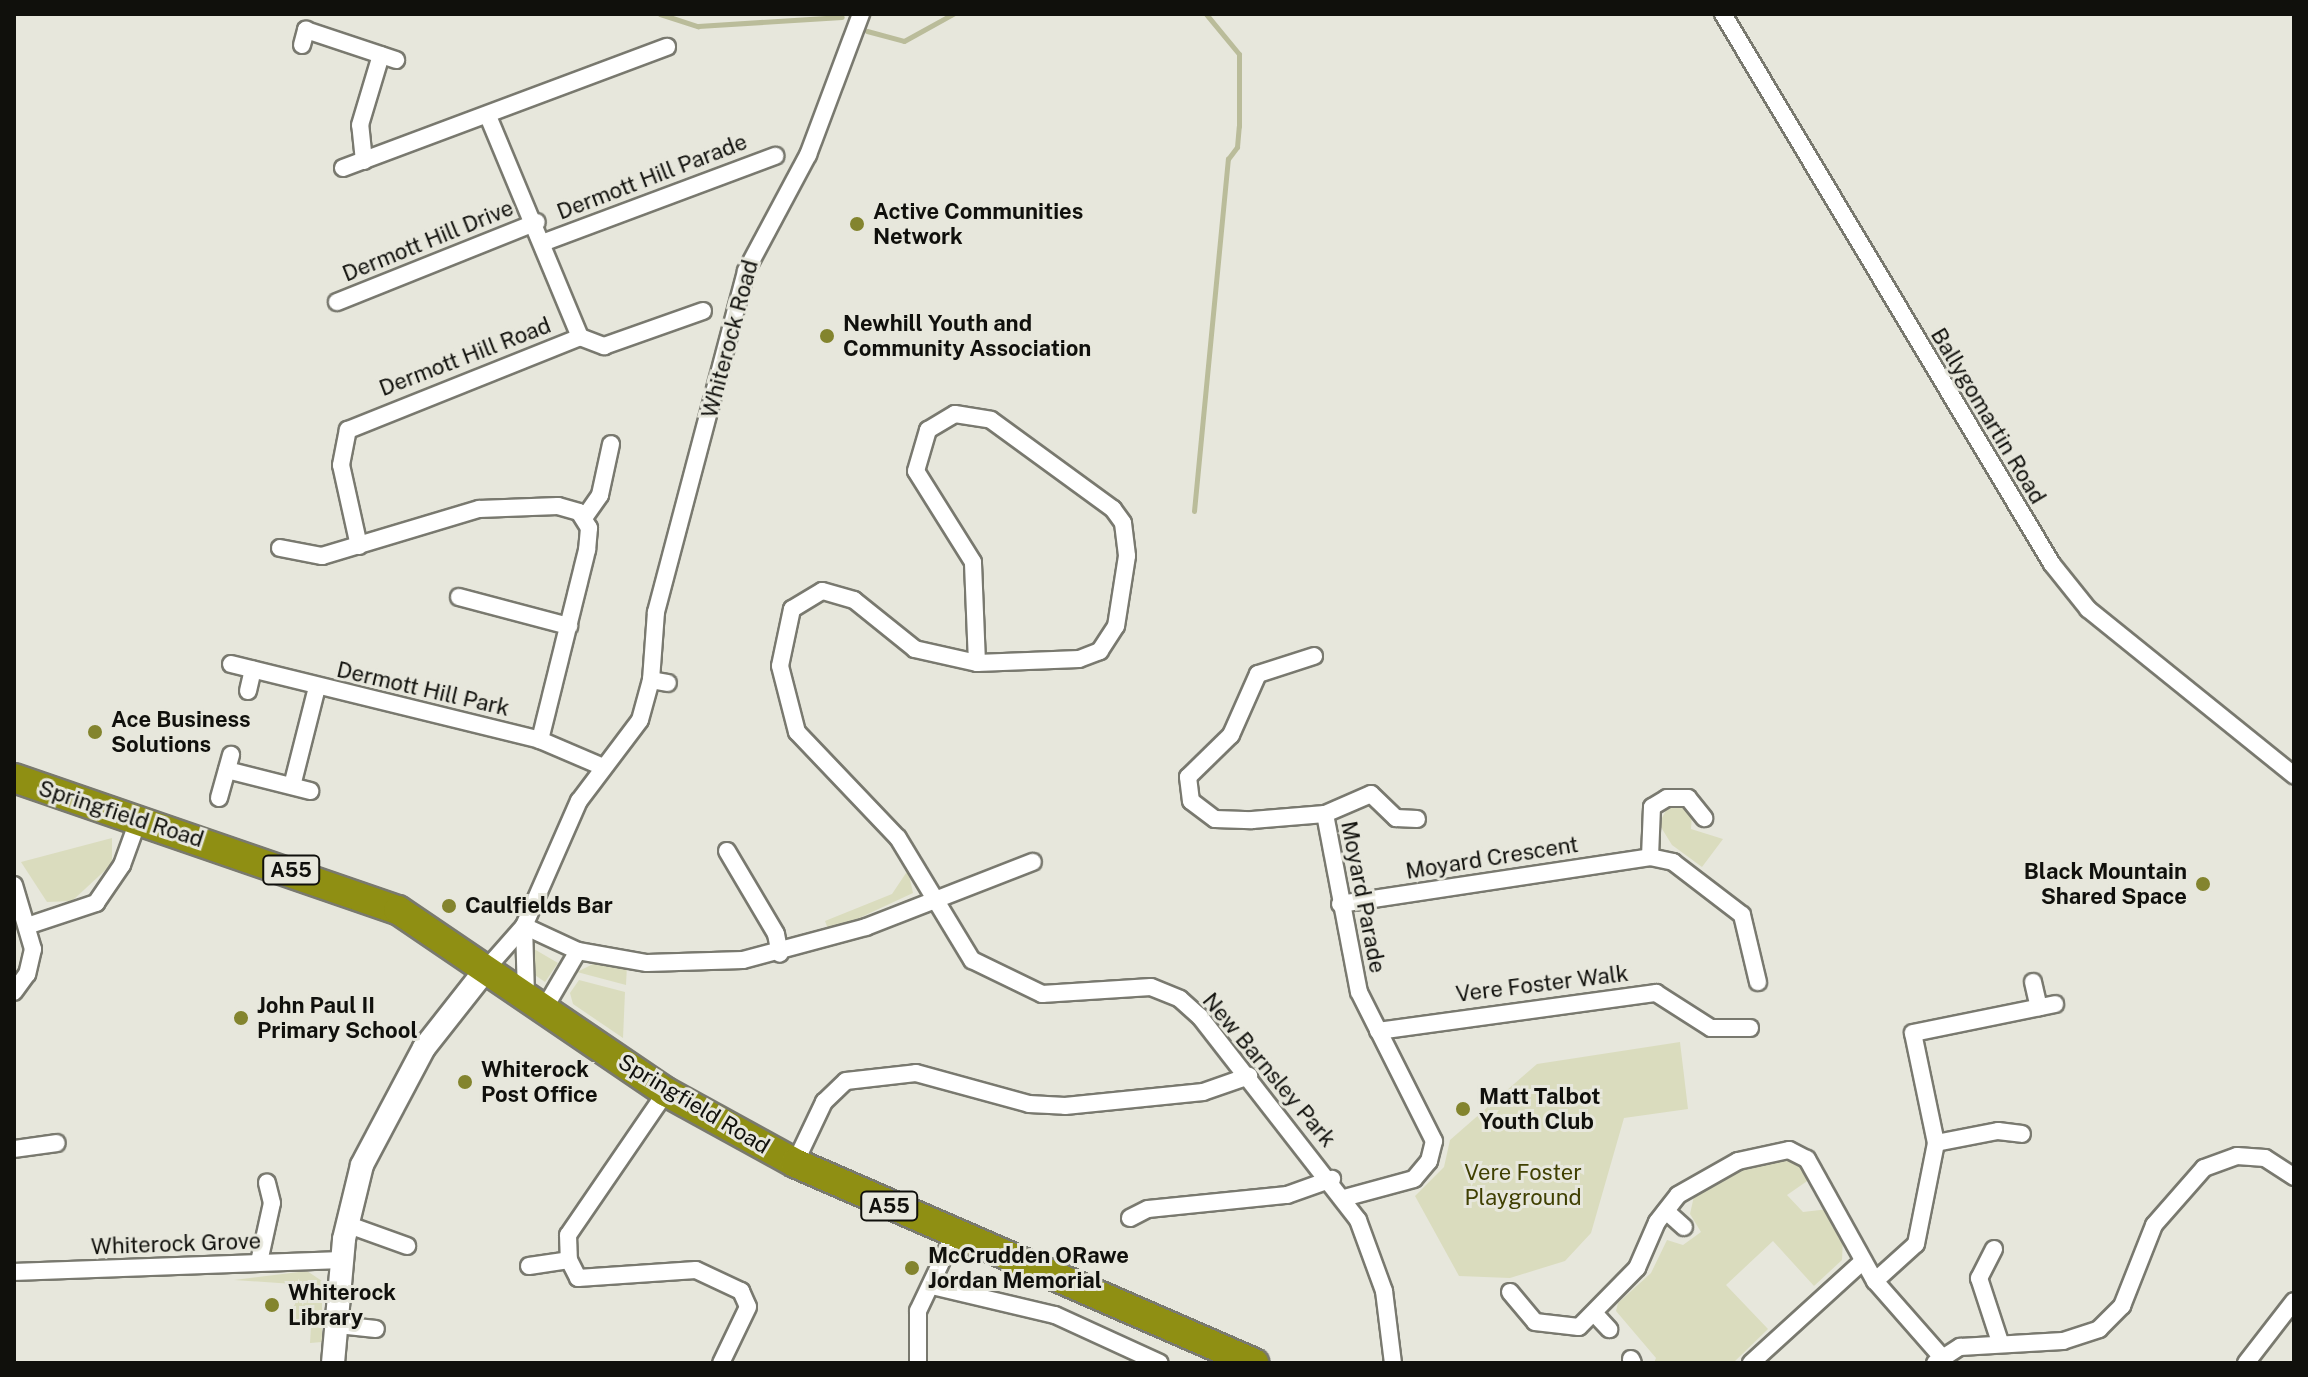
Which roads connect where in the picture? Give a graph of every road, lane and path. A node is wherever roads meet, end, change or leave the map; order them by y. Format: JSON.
{"nodes":[{"id":1,"x":861,"y":14,"type":"edge"},
{"id":2,"x":1723,"y":14,"type":"edge"},
{"id":3,"x":302,"y":45,"type":"dead end"},
{"id":4,"x":667,"y":47,"type":"dead end"},
{"id":5,"x":489,"y":118,"type":"junction"},
{"id":6,"x":775,"y":156,"type":"dead end"},
{"id":7,"x":364,"y":161,"type":"junction"},
{"id":8,"x":343,"y":168,"type":"dead end"},
{"id":9,"x":537,"y":222,"type":"junction"},
{"id":10,"x":545,"y":242,"type":"junction"},
{"id":11,"x":337,"y":302,"type":"dead end"},
{"id":12,"x":703,"y":311,"type":"dead end"},
{"id":13,"x":580,"y":337,"type":"junction"},
{"id":14,"x":611,"y":444,"type":"dead end"},
{"id":15,"x":584,"y":518,"type":"junction"},
{"id":16,"x":359,"y":546,"type":"junction"},
{"id":17,"x":280,"y":548,"type":"dead end"},
{"id":18,"x":459,"y":597,"type":"dead end"},
{"id":19,"x":569,"y":626,"type":"junction"},
{"id":20,"x":1314,"y":656,"type":"dead end"},
{"id":21,"x":977,"y":663,"type":"junction"},
{"id":22,"x":231,"y":664,"type":"dead end"},
{"id":23,"x":253,"y":670,"type":"junction"},
{"id":24,"x":317,"y":687,"type":"junction"},
{"id":25,"x":248,"y":691,"type":"dead end"},
{"id":26,"x":540,"y":740,"type":"junction"},
{"id":27,"x":601,"y":766,"type":"junction"},
{"id":28,"x":2294,"y":775,"type":"edge"},
{"id":29,"x":14,"y":778,"type":"edge"},
{"id":30,"x":292,"y":786,"type":"junction"},
{"id":31,"x":310,"y":791,"type":"dead end"},
{"id":32,"x":219,"y":798,"type":"dead end"},
{"id":33,"x":1325,"y":814,"type":"junction"},
{"id":34,"x":1704,"y":818,"type":"dead end"},
{"id":35,"x":1417,"y":819,"type":"dead end"},
{"id":36,"x":138,"y":821,"type":"junction"},
{"id":37,"x":727,"y":851,"type":"dead end"},
{"id":38,"x":1650,"y":857,"type":"junction"},
{"id":39,"x":1033,"y":862,"type":"dead end"},
{"id":40,"x":14,"y":885,"type":"edge"},
{"id":41,"x":932,"y":901,"type":"junction"},
{"id":42,"x":1340,"y":904,"type":"junction"},
{"id":43,"x":30,"y":925,"type":"junction"},
{"id":44,"x":524,"y":926,"type":"junction"},
{"id":45,"x":578,"y":951,"type":"junction"},
{"id":46,"x":780,"y":954,"type":"junction"},
{"id":47,"x":487,"y":968,"type":"junction"},
{"id":48,"x":1758,"y":982,"type":"dead end"},
{"id":49,"x":2033,"y":982,"type":"dead end"},
{"id":50,"x":14,"y":992,"type":"edge"},
{"id":51,"x":535,"y":1003,"type":"junction"},
{"id":52,"x":1750,"y":1028,"type":"dead end"},
{"id":53,"x":1378,"y":1031,"type":"junction"},
{"id":54,"x":1249,"y":1076,"type":"junction"},
{"id":55,"x":666,"y":1092,"type":"junction"},
{"id":56,"x":2022,"y":1134,"type":"dead end"},
{"id":57,"x":57,"y":1143,"type":"dead end"},
{"id":58,"x":1936,"y":1143,"type":"junction"},
{"id":59,"x":14,"y":1149,"type":"edge"},
{"id":60,"x":795,"y":1163,"type":"junction"},
{"id":61,"x":2294,"y":1177,"type":"edge"},
{"id":62,"x":1332,"y":1179,"type":"junction"},
{"id":63,"x":267,"y":1183,"type":"dead end"},
{"id":64,"x":1344,"y":1198,"type":"junction"},
{"id":65,"x":1666,"y":1211,"type":"junction"},
{"id":66,"x":1130,"y":1218,"type":"dead end"},
{"id":67,"x":346,"y":1224,"type":"junction"},
{"id":68,"x":1684,"y":1227,"type":"dead end"},
{"id":69,"x":954,"y":1235,"type":"junction"},
{"id":70,"x":407,"y":1246,"type":"dead end"},
{"id":71,"x":1994,"y":1249,"type":"dead end"},
{"id":72,"x":341,"y":1260,"type":"junction"},
{"id":73,"x":569,"y":1260,"type":"junction"},
{"id":74,"x":1863,"y":1261,"type":"junction"},
{"id":75,"x":259,"y":1262,"type":"junction"},
{"id":76,"x":529,"y":1266,"type":"dead end"},
{"id":77,"x":14,"y":1272,"type":"edge"},
{"id":78,"x":1875,"y":1281,"type":"junction"},
{"id":79,"x":932,"y":1286,"type":"junction"},
{"id":80,"x":1510,"y":1292,"type":"dead end"},
{"id":81,"x":2294,"y":1301,"type":"edge"},
{"id":82,"x":1595,"y":1314,"type":"junction"},
{"id":83,"x":338,"y":1325,"type":"junction"},
{"id":84,"x":376,"y":1329,"type":"dead end"},
{"id":85,"x":1609,"y":1329,"type":"dead end"},
{"id":86,"x":2000,"y":1342,"type":"junction"},
{"id":87,"x":1938,"y":1360,"type":"edge"},
{"id":88,"x":333,"y":1363,"type":"edge"},
{"id":89,"x":721,"y":1363,"type":"edge"},
{"id":90,"x":918,"y":1363,"type":"edge"},
{"id":91,"x":1160,"y":1363,"type":"edge"},
{"id":92,"x":1254,"y":1363,"type":"edge"},
{"id":93,"x":1393,"y":1363,"type":"edge"},
{"id":94,"x":1751,"y":1363,"type":"edge"},
{"id":95,"x":2246,"y":1363,"type":"edge"}],
"edges":[{"from":1,"to":27,"type":"street","name":"Whiterock Road"},
{"from":2,"to":28,"type":"street","name":"Ballygomartin Road"},
{"from":3,"to":7,"type":"street"},
{"from":4,"to":5,"type":"street"},
{"from":5,"to":7,"type":"street"},
{"from":5,"to":9,"type":"street","name":"Dermott Hill Road"},
{"from":6,"to":10,"type":"street","name":"Dermott Hill Parade"},
{"from":7,"to":8,"type":"street"},
{"from":9,"to":10,"type":"street","name":"Dermott Hill Road"},
{"from":9,"to":11,"type":"street","name":"Dermott Hill Drive"},
{"from":10,"to":13,"type":"street","name":"Dermott Hill Road"},
{"from":12,"to":13,"type":"street"},
{"from":13,"to":16,"type":"street","name":"Dermott Hill Road"},
{"from":14,"to":15,"type":"street"},
{"from":15,"to":16,"type":"street"},
{"from":15,"to":19,"type":"street"},
{"from":16,"to":17,"type":"street"},
{"from":18,"to":19,"type":"street"},
{"from":19,"to":26,"type":"street"},
{"from":20,"to":33,"type":"street","name":"Moyard Parade"},
{"from":21,"to":21,"type":"street"},
{"from":21,"to":41,"type":"street","name":"New Barnsley Park"},
{"from":22,"to":23,"type":"street","name":"Dermott Hill Park"},
{"from":23,"to":24,"type":"street","name":"Dermott Hill Park"},
{"from":23,"to":25,"type":"street"},
{"from":24,"to":26,"type":"street","name":"Dermott Hill Park"},
{"from":24,"to":30,"type":"street"},
{"from":26,"to":27,"type":"street","name":"Dermott Hill Park"},
{"from":27,"to":44,"type":"street","name":"Whiterock Road"},
{"from":29,"to":36,"type":"highway","name":"Springfield Road","number":"A55"},
{"from":30,"to":31,"type":"street"},
{"from":30,"to":32,"type":"street"},
{"from":33,"to":35,"type":"street","name":"Moyard Parade"},
{"from":33,"to":42,"type":"street","name":"Moyard Parade"},
{"from":34,"to":38,"type":"street"},
{"from":36,"to":43,"type":"street"},
{"from":36,"to":47,"type":"highway","name":"Springfield Road","number":"A55"},
{"from":37,"to":46,"type":"street"},
{"from":38,"to":42,"type":"street","name":"Moyard Crescent"},
{"from":38,"to":48,"type":"street"},
{"from":39,"to":41,"type":"street"},
{"from":40,"to":43,"type":"street"},
{"from":41,"to":46,"type":"street"},
{"from":41,"to":54,"type":"street","name":"New Barnsley Park"},
{"from":42,"to":53,"type":"street","name":"Moyard Parade"},
{"from":43,"to":50,"type":"street"},
{"from":44,"to":45,"type":"street"},
{"from":44,"to":47,"type":"street","name":"Whiterock Road"},
{"from":44,"to":51,"type":"street"},
{"from":45,"to":46,"type":"street"},
{"from":45,"to":51,"type":"street"},
{"from":47,"to":51,"type":"highway","name":"Springfield Road","number":"A55"},
{"from":47,"to":67,"type":"street","name":"Whiterock Road"},
{"from":49,"to":58,"type":"street"},
{"from":51,"to":55,"type":"highway","name":"Springfield Road","number":"A55"},
{"from":52,"to":53,"type":"street","name":"Vere Foster Walk"},
{"from":53,"to":64,"type":"street","name":"Moyard Parade"},
{"from":54,"to":60,"type":"street"},
{"from":54,"to":62,"type":"street","name":"New Barnsley Park"},
{"from":55,"to":60,"type":"highway","name":"Springfield Road","number":"A55"},
{"from":55,"to":73,"type":"street"},
{"from":56,"to":58,"type":"street"},
{"from":57,"to":59,"type":"street"},
{"from":58,"to":78,"type":"street"},
{"from":60,"to":69,"type":"highway","name":"Springfield Road","number":"A55"},
{"from":61,"to":86,"type":"street"},
{"from":62,"to":64,"type":"street","name":"New Barnsley Park"},
{"from":62,"to":66,"type":"street"},
{"from":63,"to":75,"type":"street"},
{"from":64,"to":93,"type":"street","name":"New Barnsley Park"},
{"from":65,"to":68,"type":"street"},
{"from":65,"to":74,"type":"street"},
{"from":65,"to":82,"type":"street"},
{"from":67,"to":70,"type":"street"},
{"from":67,"to":72,"type":"street","name":"Whiterock Road"},
{"from":69,"to":79,"type":"street"},
{"from":69,"to":92,"type":"highway","name":"Springfield Road","number":"A55"},
{"from":71,"to":86,"type":"street"},
{"from":72,"to":75,"type":"street","name":"Whiterock Grove"},
{"from":72,"to":83,"type":"street","name":"Whiterock Road"},
{"from":73,"to":76,"type":"street"},
{"from":73,"to":89,"type":"street"},
{"from":74,"to":78,"type":"street"},
{"from":74,"to":94,"type":"street"},
{"from":75,"to":77,"type":"street","name":"Whiterock Grove"},
{"from":78,"to":87,"type":"street"},
{"from":79,"to":90,"type":"street"},
{"from":79,"to":91,"type":"street"},
{"from":80,"to":82,"type":"street"},
{"from":81,"to":95,"type":"street"},
{"from":82,"to":85,"type":"street"},
{"from":83,"to":84,"type":"street"},
{"from":83,"to":88,"type":"street","name":"Whiterock Road"},
{"from":86,"to":87,"type":"street"}]}
